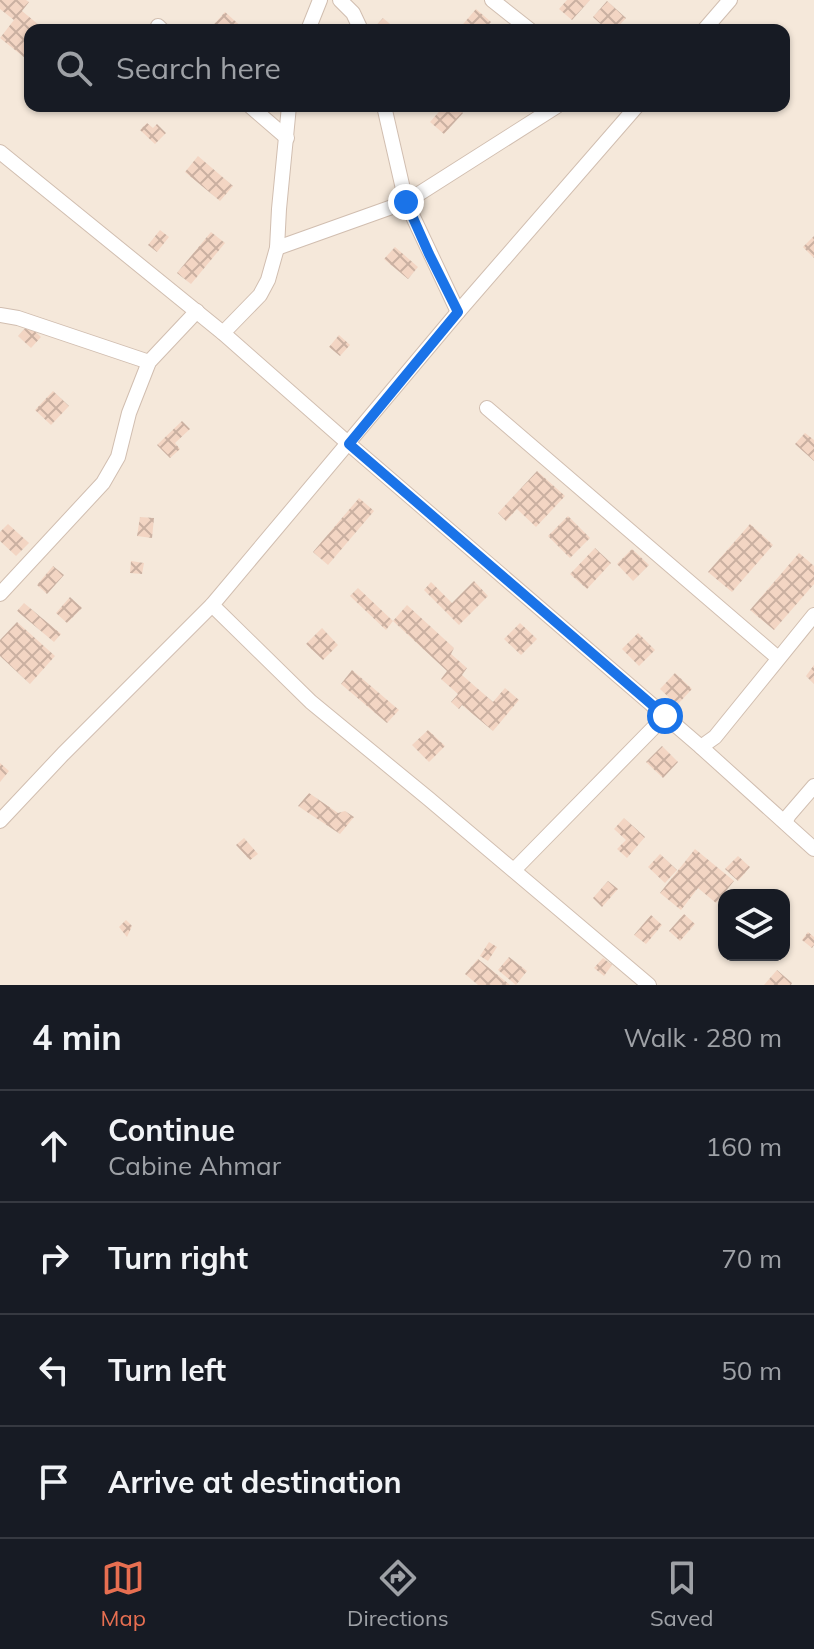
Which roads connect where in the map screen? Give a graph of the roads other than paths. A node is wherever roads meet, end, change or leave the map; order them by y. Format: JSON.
{"nodes":[{"id":1,"x":320,"y":0,"type":"edge"},
{"id":2,"x":340,"y":0,"type":"edge"},
{"id":3,"x":492,"y":0,"type":"edge"},
{"id":4,"x":730,"y":0,"type":"edge"},
{"id":5,"x":310,"y":24,"type":"edge"},
{"id":6,"x":358,"y":24,"type":"edge"},
{"id":7,"x":522,"y":24,"type":"edge"},
{"id":8,"x":709,"y":24,"type":"edge"},
{"id":9,"x":257,"y":112,"type":"edge"},
{"id":10,"x":289,"y":112,"type":"edge"},
{"id":11,"x":385,"y":112,"type":"edge"},
{"id":12,"x":548,"y":112,"type":"edge"},
{"id":13,"x":628,"y":112,"type":"edge"},
{"id":14,"x":287,"y":138,"type":"junction"},
{"id":15,"x":0,"y":152,"type":"edge"},
{"id":16,"x":406,"y":202,"type":"junction"},
{"id":17,"x":277,"y":248,"type":"junction"},
{"id":18,"x":197,"y":311,"type":"junction"},
{"id":19,"x":458,"y":312,"type":"junction"},
{"id":20,"x":0,"y":315,"type":"edge"},
{"id":21,"x":223,"y":333,"type":"junction"},
{"id":22,"x":149,"y":362,"type":"junction"},
{"id":23,"x":487,"y":408,"type":"dead end"},
{"id":24,"x":349,"y":444,"type":"junction"},
{"id":25,"x":0,"y":594,"type":"edge"},
{"id":26,"x":212,"y":605,"type":"junction"},
{"id":27,"x":814,"y":615,"type":"edge"},
{"id":28,"x":778,"y":658,"type":"junction"},
{"id":29,"x":665,"y":716,"type":"junction"},
{"id":30,"x":701,"y":747,"type":"junction"},
{"id":31,"x":814,"y":786,"type":"edge"},
{"id":32,"x":0,"y":821,"type":"edge"},
{"id":33,"x":785,"y":822,"type":"junction"},
{"id":34,"x":814,"y":849,"type":"edge"},
{"id":35,"x":514,"y":870,"type":"junction"},
{"id":36,"x":649,"y":985,"type":"edge"}],
"edges":[{"from":1,"to":5,"type":"street"},
{"from":2,"to":6,"type":"street"},
{"from":3,"to":7,"type":"street"},
{"from":4,"to":8,"type":"street"},
{"from":9,"to":14,"type":"street"},
{"from":10,"to":14,"type":"street"},
{"from":11,"to":16,"type":"street"},
{"from":12,"to":16,"type":"street"},
{"from":13,"to":19,"type":"street"},
{"from":14,"to":17,"type":"street"},
{"from":15,"to":18,"type":"street"},
{"from":16,"to":17,"type":"street"},
{"from":16,"to":19,"type":"street"},
{"from":17,"to":21,"type":"street"},
{"from":18,"to":21,"type":"street"},
{"from":18,"to":22,"type":"street"},
{"from":19,"to":24,"type":"street"},
{"from":20,"to":22,"type":"street"},
{"from":21,"to":24,"type":"street"},
{"from":22,"to":25,"type":"street"},
{"from":23,"to":28,"type":"street"},
{"from":24,"to":26,"type":"street"},
{"from":24,"to":29,"type":"street"},
{"from":26,"to":32,"type":"street"},
{"from":26,"to":35,"type":"street"},
{"from":27,"to":28,"type":"street"},
{"from":28,"to":30,"type":"street"},
{"from":29,"to":30,"type":"street"},
{"from":29,"to":35,"type":"street"},
{"from":30,"to":33,"type":"street"},
{"from":31,"to":33,"type":"street"},
{"from":33,"to":34,"type":"street"},
{"from":35,"to":36,"type":"street"}]}
